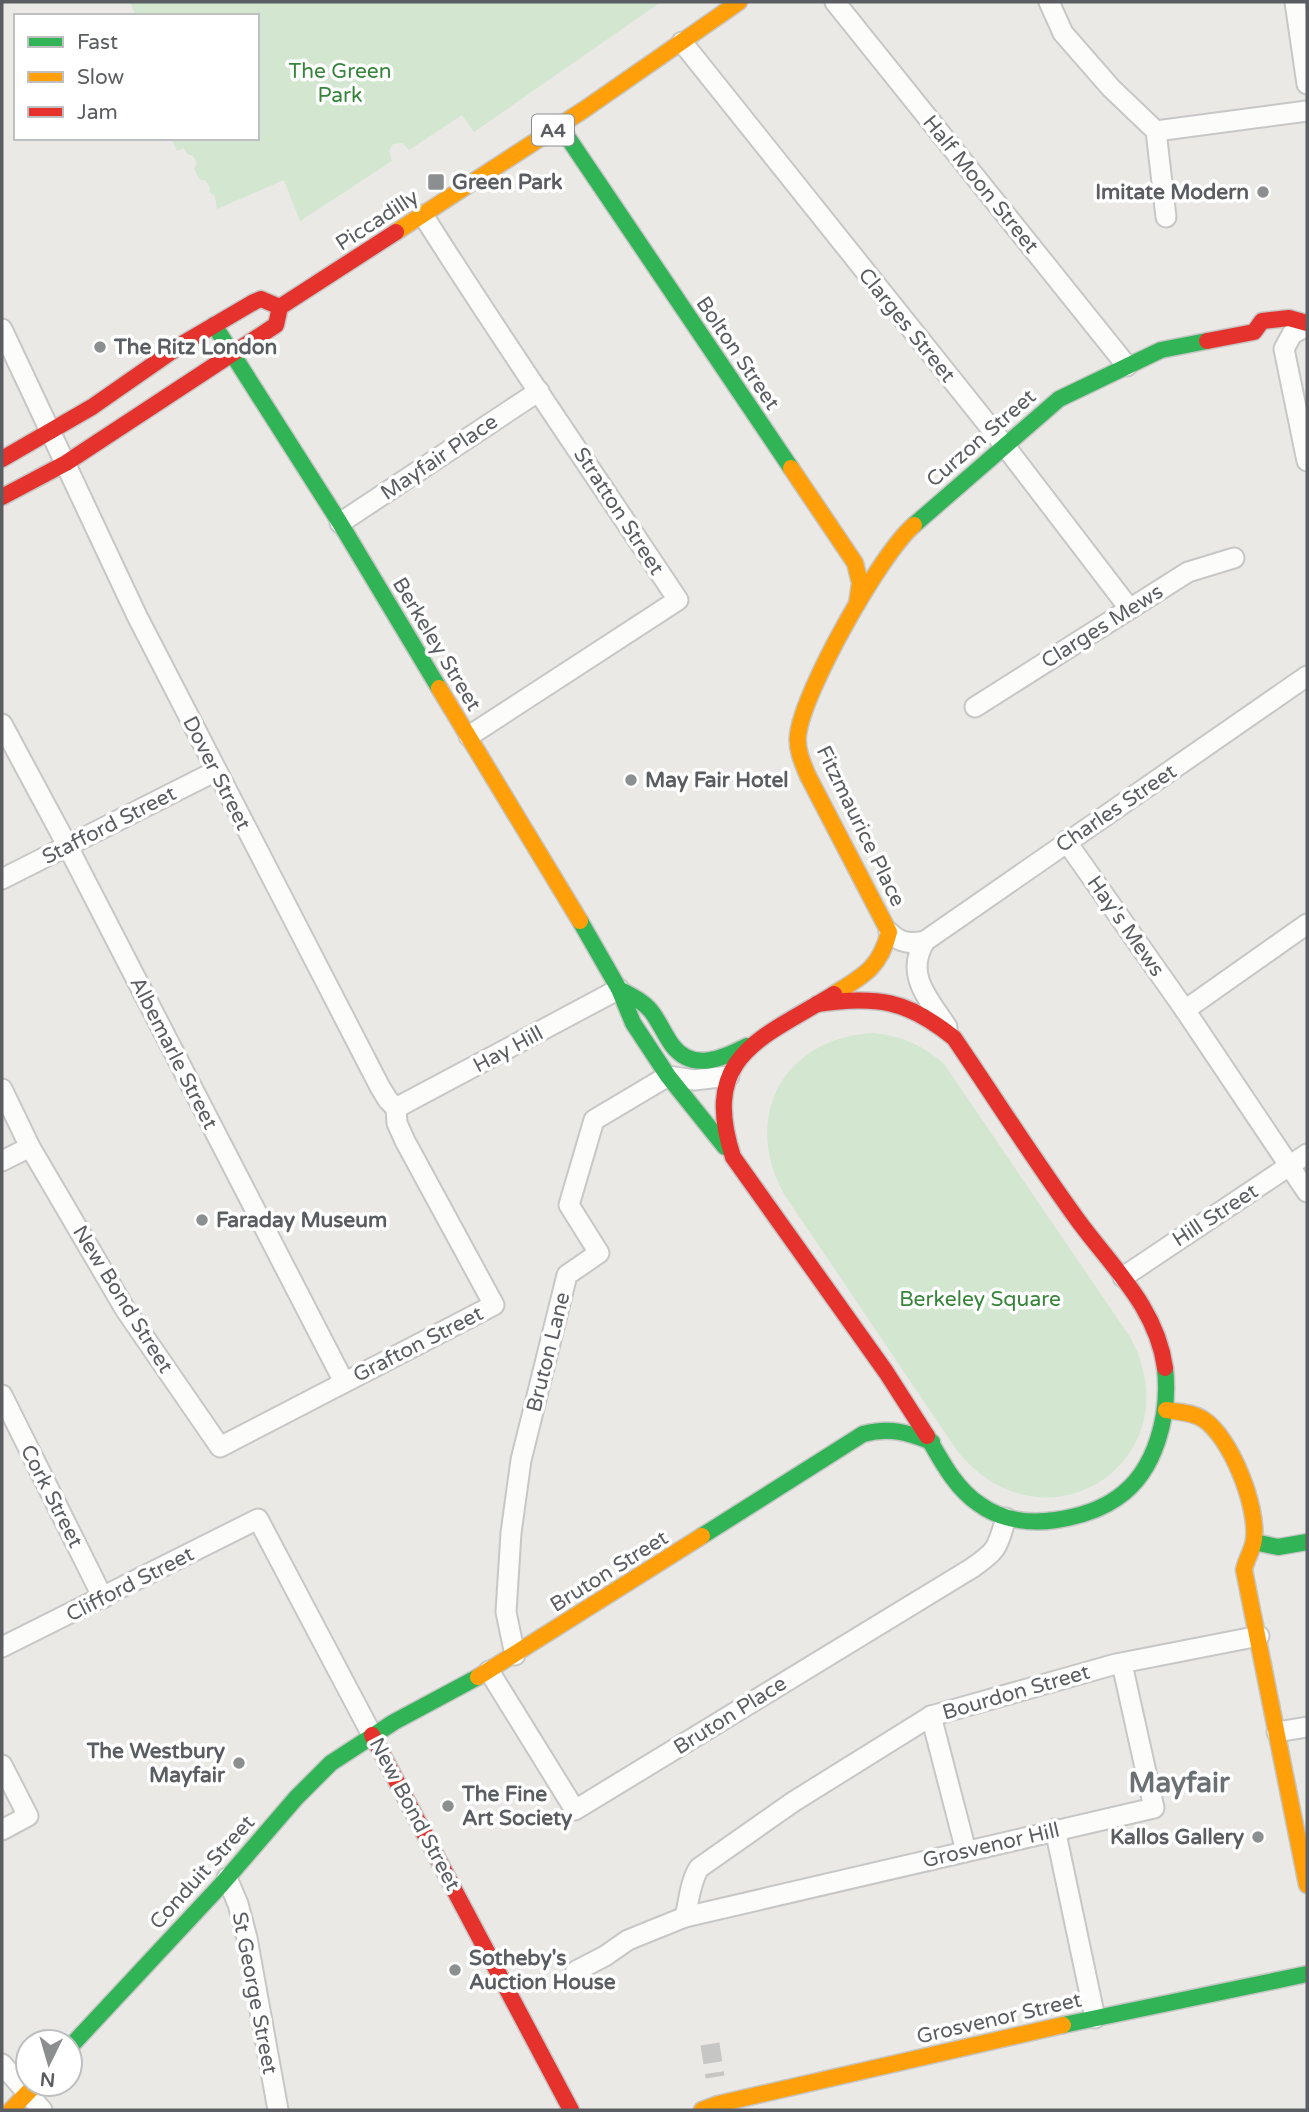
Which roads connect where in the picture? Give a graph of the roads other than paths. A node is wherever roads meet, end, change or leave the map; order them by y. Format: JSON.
{"nodes":[{"id":1,"x":739,"y":2,"type":"edge"},
{"id":2,"x":835,"y":2,"type":"edge"},
{"id":3,"x":1049,"y":2,"type":"edge"},
{"id":4,"x":1295,"y":2,"type":"edge"},
{"id":5,"x":682,"y":43,"type":"junction"},
{"id":6,"x":1307,"y":84,"type":"edge"},
{"id":7,"x":1307,"y":111,"type":"edge"},
{"id":8,"x":559,"y":126,"type":"junction"},
{"id":9,"x":1156,"y":131,"type":"junction"},
{"id":10,"x":423,"y":215,"type":"junction"},
{"id":11,"x":1166,"y":217,"type":"dead end"},
{"id":12,"x":280,"y":307,"type":"junction"},
{"id":13,"x":1307,"y":324,"type":"edge"},
{"id":14,"x":214,"y":325,"type":"junction"},
{"id":15,"x":2,"y":329,"type":"edge"},
{"id":16,"x":1254,"y":332,"type":"junction"},
{"id":17,"x":233,"y":353,"type":"junction"},
{"id":18,"x":1284,"y":361,"type":"junction"},
{"id":19,"x":1127,"y":366,"type":"junction"},
{"id":20,"x":539,"y":391,"type":"junction"},
{"id":21,"x":51,"y":431,"type":"junction"},
{"id":22,"x":1004,"y":446,"type":"junction"},
{"id":23,"x":2,"y":459,"type":"edge"},
{"id":24,"x":1307,"y":461,"type":"edge"},
{"id":25,"x":66,"y":463,"type":"junction"},
{"id":26,"x":2,"y":497,"type":"edge"},
{"id":27,"x":340,"y":523,"type":"junction"},
{"id":28,"x":1234,"y":558,"type":"dead end"},
{"id":29,"x":1129,"y":608,"type":"junction"},
{"id":30,"x":856,"y":609,"type":"junction"},
{"id":31,"x":1307,"y":676,"type":"edge"},
{"id":32,"x":975,"y":707,"type":"dead end"},
{"id":33,"x":2,"y":724,"type":"edge"},
{"id":34,"x":469,"y":737,"type":"junction"},
{"id":35,"x":797,"y":737,"type":"joint"},
{"id":36,"x":216,"y":771,"type":"junction"},
{"id":37,"x":1066,"y":841,"type":"junction"},
{"id":38,"x":67,"y":845,"type":"junction"},
{"id":39,"x":2,"y":879,"type":"edge"},
{"id":40,"x":1307,"y":924,"type":"edge"},
{"id":41,"x":889,"y":932,"type":"junction"},
{"id":42,"x":925,"y":941,"type":"junction"},
{"id":43,"x":619,"y":989,"type":"junction"},
{"id":44,"x":817,"y":1004,"type":"junction"},
{"id":45,"x":1185,"y":1010,"type":"junction"},
{"id":46,"x":954,"y":1038,"type":"junction"},
{"id":47,"x":753,"y":1042,"type":"junction"},
{"id":48,"x":668,"y":1076,"type":"junction"},
{"id":49,"x":729,"y":1076,"type":"junction"},
{"id":50,"x":2,"y":1088,"type":"edge"},
{"id":51,"x":396,"y":1108,"type":"junction"},
{"id":52,"x":30,"y":1147,"type":"junction"},
{"id":53,"x":1307,"y":1154,"type":"edge"},
{"id":54,"x":733,"y":1157,"type":"junction"},
{"id":55,"x":2,"y":1161,"type":"edge"},
{"id":56,"x":1291,"y":1166,"type":"junction"},
{"id":57,"x":1307,"y":1192,"type":"edge"},
{"id":58,"x":1123,"y":1277,"type":"junction"},
{"id":59,"x":889,"y":1377,"type":"junction"},
{"id":60,"x":344,"y":1382,"type":"junction"},
{"id":61,"x":2,"y":1395,"type":"edge"},
{"id":62,"x":1166,"y":1410,"type":"junction"},
{"id":63,"x":863,"y":1434,"type":"junction"},
{"id":64,"x":932,"y":1442,"type":"junction"},
{"id":65,"x":220,"y":1447,"type":"joint"},
{"id":66,"x":1006,"y":1518,"type":"junction"},
{"id":67,"x":258,"y":1519,"type":"joint"},
{"id":68,"x":1254,"y":1542,"type":"junction"},
{"id":69,"x":1307,"y":1542,"type":"edge"},
{"id":70,"x":103,"y":1598,"type":"junction"},
{"id":71,"x":1259,"y":1636,"type":"junction"},
{"id":72,"x":2,"y":1647,"type":"edge"},
{"id":73,"x":515,"y":1655,"type":"junction"},
{"id":74,"x":1122,"y":1664,"type":"junction"},
{"id":75,"x":489,"y":1671,"type":"junction"},
{"id":76,"x":931,"y":1716,"type":"junction"},
{"id":77,"x":1307,"y":1727,"type":"edge"},
{"id":78,"x":1278,"y":1732,"type":"junction"},
{"id":79,"x":372,"y":1735,"type":"junction"},
{"id":80,"x":2,"y":1765,"type":"edge"},
{"id":81,"x":1055,"y":1829,"type":"junction"},
{"id":82,"x":2,"y":1830,"type":"edge"},
{"id":83,"x":966,"y":1852,"type":"junction"},
{"id":84,"x":227,"y":1878,"type":"junction"},
{"id":85,"x":1307,"y":1885,"type":"edge"},
{"id":86,"x":685,"y":1917,"type":"junction"},
{"id":87,"x":576,"y":1970,"type":"dead end"},
{"id":88,"x":1307,"y":1974,"type":"edge"},
{"id":89,"x":1095,"y":2018,"type":"junction"},
{"id":90,"x":84,"y":2032,"type":"edge"},
{"id":91,"x":278,"y":2110,"type":"edge"},
{"id":92,"x":571,"y":2110,"type":"edge"},
{"id":93,"x":702,"y":2110,"type":"edge"}],
"edges":[{"from":1,"to":5,"type":"street","name":"Piccadilly","number":"A4"},
{"from":2,"to":19,"type":"street","name":"Half Moon Street"},
{"from":3,"to":9,"type":"street"},
{"from":4,"to":6,"type":"street"},
{"from":5,"to":8,"type":"street","name":"Piccadilly","number":"A4"},
{"from":5,"to":22,"type":"street","name":"Clarges Street"},
{"from":7,"to":9,"type":"street"},
{"from":8,"to":10,"type":"street","name":"Piccadilly","number":"A4"},
{"from":8,"to":30,"type":"street","name":"Bolton Street"},
{"from":9,"to":11,"type":"street"},
{"from":10,"to":12,"type":"street","name":"Piccadilly","number":"A4"},
{"from":10,"to":20,"type":"street","name":"Stratton Street"},
{"from":12,"to":14,"type":"street"},
{"from":12,"to":17,"type":"street","name":"Piccadilly","number":"A4"},
{"from":13,"to":16,"type":"street","name":"Curzon Street"},
{"from":13,"to":18,"type":"street"},
{"from":14,"to":17,"type":"street","name":"Berkeley Street"},
{"from":14,"to":21,"type":"street"},
{"from":15,"to":21,"type":"street","name":"Dover Street"},
{"from":16,"to":18,"type":"street"},
{"from":16,"to":19,"type":"street","name":"Curzon Street"},
{"from":17,"to":25,"type":"street","name":"Piccadilly","number":"A4"},
{"from":17,"to":27,"type":"street","name":"Berkeley Street"},
{"from":18,"to":24,"type":"street"},
{"from":19,"to":22,"type":"street","name":"Curzon Street"},
{"from":20,"to":27,"type":"street","name":"Mayfair Place"},
{"from":20,"to":34,"type":"street","name":"Stratton Street"},
{"from":21,"to":23,"type":"street"},
{"from":21,"to":25,"type":"street","name":"Dover Street"},
{"from":22,"to":29,"type":"street","name":"Clarges Street"},
{"from":22,"to":30,"type":"street","name":"Curzon Street"},
{"from":25,"to":26,"type":"street","name":"Piccadilly","number":"A4"},
{"from":25,"to":36,"type":"street","name":"Dover Street"},
{"from":27,"to":34,"type":"street","name":"Berkeley Street"},
{"from":28,"to":29,"type":"street","name":"Clarges Mews"},
{"from":29,"to":32,"type":"street","name":"Clarges Mews"},
{"from":30,"to":35,"type":"street","name":"Curzon Street"},
{"from":31,"to":37,"type":"street","name":"Charles Street"},
{"from":33,"to":38,"type":"street","name":"Albemarle Street"},
{"from":34,"to":43,"type":"street","name":"Berkeley Street"},
{"from":35,"to":41,"type":"street","name":"Fitzmaurice Place"},
{"from":36,"to":38,"type":"street","name":"Stafford Street"},
{"from":36,"to":51,"type":"street","name":"Dover Street"},
{"from":37,"to":42,"type":"street","name":"Charles Street"},
{"from":37,"to":45,"type":"street","name":"Hay's Mews"},
{"from":38,"to":39,"type":"street","name":"Stafford Street"},
{"from":38,"to":60,"type":"street","name":"Albemarle Street"},
{"from":40,"to":45,"type":"street"},
{"from":41,"to":42,"type":"street"},
{"from":41,"to":44,"type":"street"},
{"from":42,"to":46,"type":"street"},
{"from":43,"to":47,"type":"street","name":"Berkeley Street"},
{"from":43,"to":48,"type":"street","name":"Berkeley Street"},
{"from":43,"to":51,"type":"street","name":"Hay Hill"},
{"from":44,"to":46,"type":"street"},
{"from":44,"to":47,"type":"street"},
{"from":45,"to":56,"type":"street","name":"Hay's Mews"},
{"from":46,"to":58,"type":"street"},
{"from":47,"to":49,"type":"street"},
{"from":48,"to":49,"type":"street"},
{"from":48,"to":54,"type":"street","name":"Berkeley Street"},
{"from":48,"to":73,"type":"street","name":"Bruton Lane"},
{"from":49,"to":54,"type":"street"},
{"from":50,"to":52,"type":"street","name":"New Bond Street"},
{"from":51,"to":60,"type":"street","name":"Grafton Street"},
{"from":52,"to":55,"type":"street"},
{"from":52,"to":65,"type":"street","name":"New Bond Street"},
{"from":53,"to":56,"type":"street","name":"Hill Street"},
{"from":54,"to":59,"type":"street"},
{"from":56,"to":57,"type":"street","name":"Hay's Mews"},
{"from":56,"to":58,"type":"street","name":"Hill Street"},
{"from":58,"to":62,"type":"street"},
{"from":59,"to":63,"type":"street","name":"Bruton Street"},
{"from":59,"to":64,"type":"street"},
{"from":60,"to":65,"type":"street","name":"Grafton Street"},
{"from":61,"to":70,"type":"street","name":"Cork Street"},
{"from":62,"to":66,"type":"street"},
{"from":62,"to":68,"type":"street"},
{"from":63,"to":64,"type":"street","name":"Bruton Street"},
{"from":63,"to":73,"type":"street","name":"Bruton Street"},
{"from":64,"to":66,"type":"street"},
{"from":66,"to":75,"type":"street","name":"Bruton Place"},
{"from":67,"to":70,"type":"street","name":"Clifford Street"},
{"from":67,"to":79,"type":"street","name":"New Bond Street"},
{"from":68,"to":69,"type":"street"},
{"from":68,"to":71,"type":"street"},
{"from":70,"to":72,"type":"street","name":"Clifford Street"},
{"from":71,"to":74,"type":"street","name":"Bourdon Street"},
{"from":71,"to":78,"type":"street"},
{"from":73,"to":75,"type":"street","name":"Bruton Street"},
{"from":74,"to":76,"type":"street","name":"Bourdon Street"},
{"from":74,"to":81,"type":"street","name":"Grosvenor Hill"},
{"from":75,"to":79,"type":"street","name":"Bruton Street"},
{"from":76,"to":83,"type":"street"},
{"from":76,"to":86,"type":"street","name":"Bourdon Street"},
{"from":77,"to":78,"type":"street"},
{"from":78,"to":85,"type":"street"},
{"from":79,"to":84,"type":"street","name":"Conduit Street"},
{"from":79,"to":92,"type":"street","name":"New Bond Street"},
{"from":80,"to":82,"type":"street"},
{"from":81,"to":83,"type":"street","name":"Grosvenor Hill"},
{"from":81,"to":89,"type":"street"},
{"from":83,"to":86,"type":"street","name":"Grosvenor Hill"},
{"from":84,"to":90,"type":"street","name":"Conduit Street"},
{"from":84,"to":91,"type":"street","name":"St George Street"},
{"from":86,"to":87,"type":"street","name":"Grosvenor Hill"},
{"from":88,"to":89,"type":"street","name":"Grosvenor Street"},
{"from":89,"to":93,"type":"street","name":"Grosvenor Street"}]}
